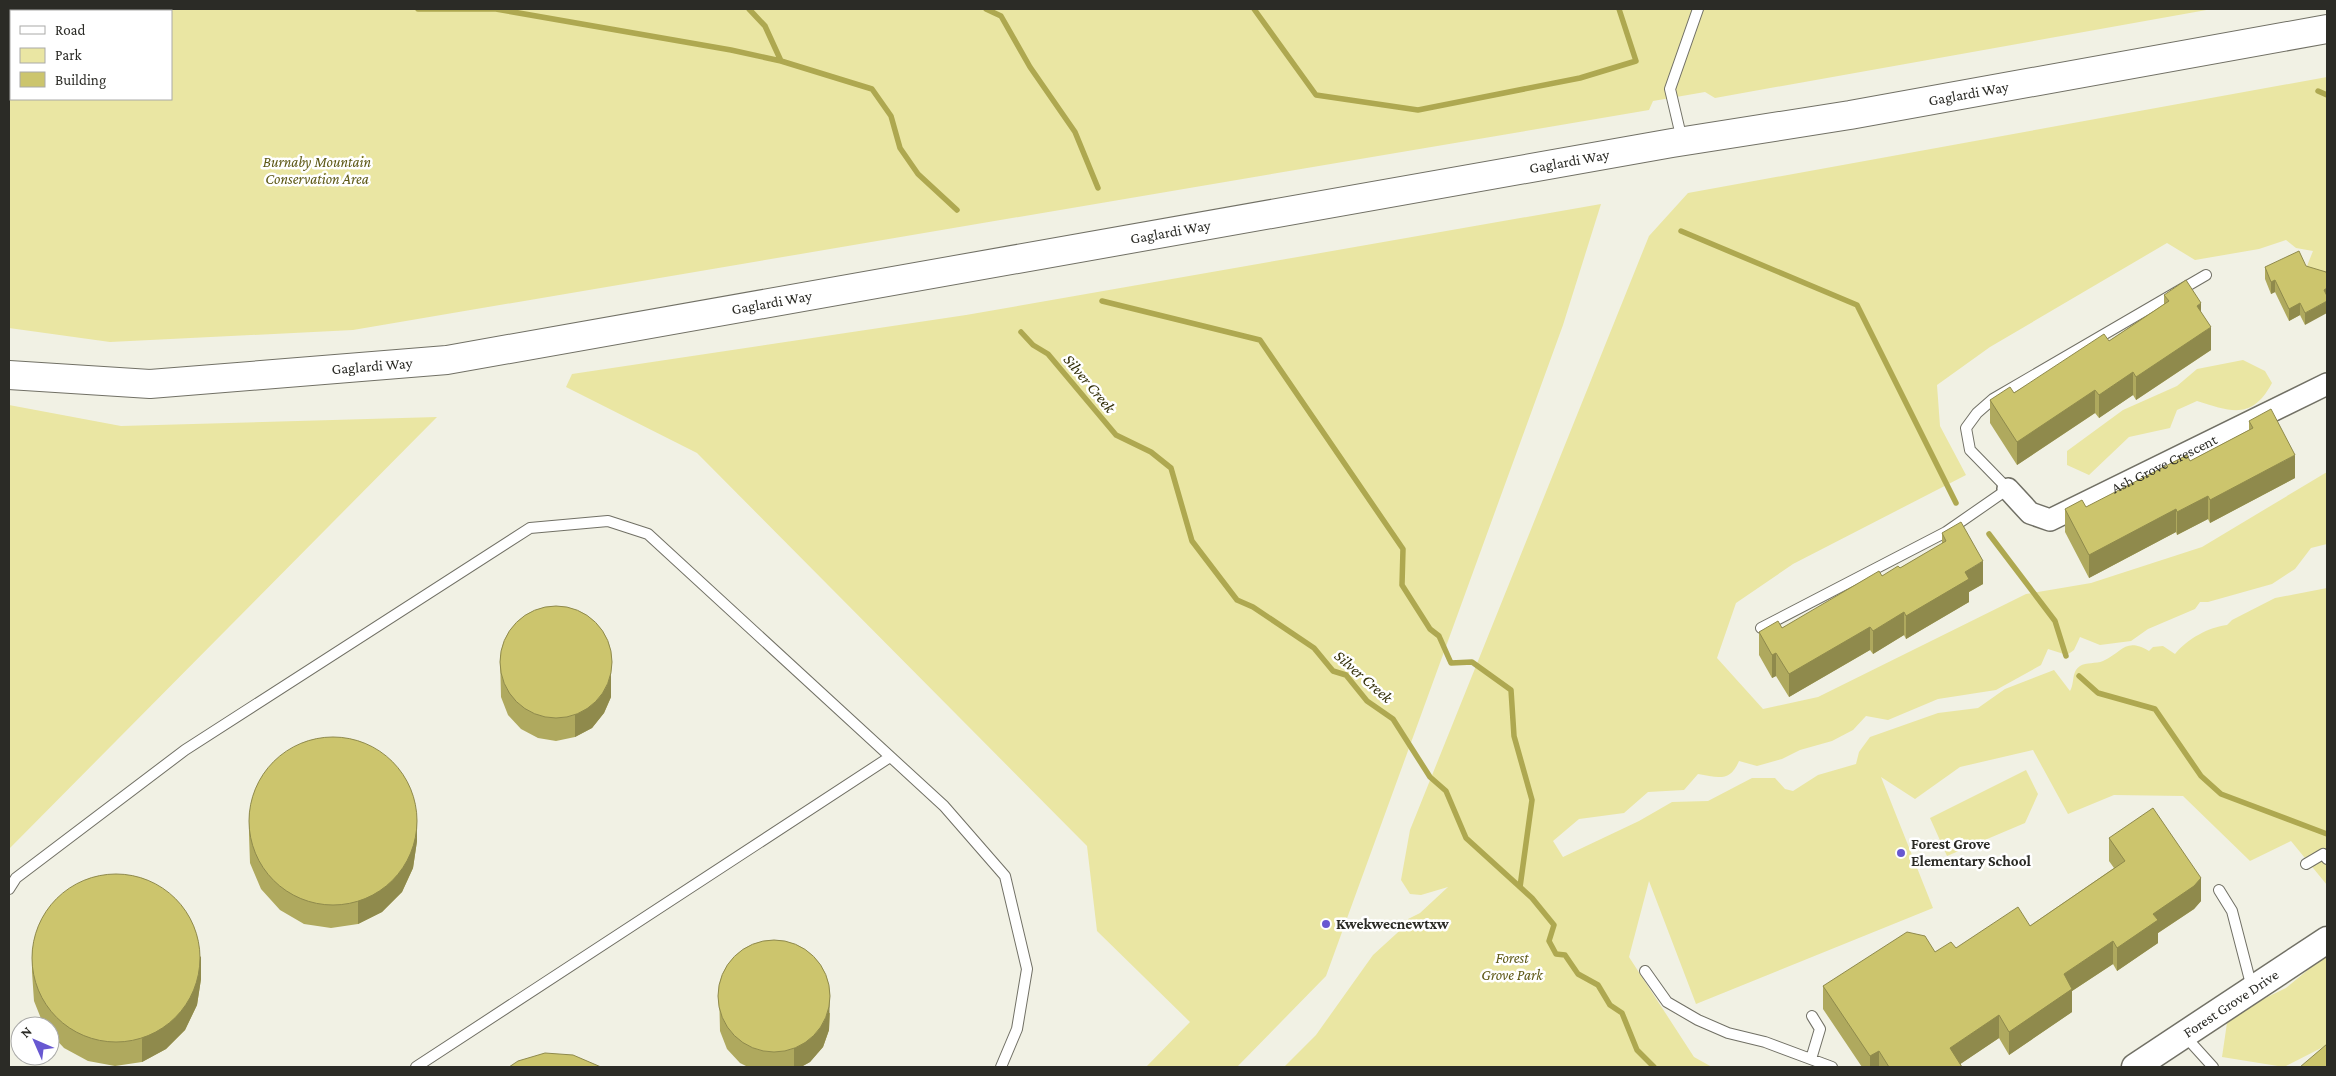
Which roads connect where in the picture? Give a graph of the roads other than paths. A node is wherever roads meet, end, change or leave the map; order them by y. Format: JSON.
{"nodes":[{"id":1,"x":1698,"y":9,"type":"edge"},
{"id":2,"x":2327,"y":29,"type":"edge"},
{"id":3,"x":1682,"y":141,"type":"junction"},
{"id":4,"x":2206,"y":275,"type":"dead end"},
{"id":5,"x":9,"y":375,"type":"edge"},
{"id":6,"x":2327,"y":384,"type":"edge"},
{"id":7,"x":2008,"y":489,"type":"junction"},
{"id":8,"x":1761,"y":628,"type":"edge"},
{"id":9,"x":890,"y":758,"type":"junction"},
{"id":10,"x":2327,"y":859,"type":"edge"},
{"id":11,"x":2306,"y":864,"type":"dead end"},
{"id":12,"x":9,"y":889,"type":"edge"},
{"id":13,"x":2219,"y":890,"type":"dead end"},
{"id":14,"x":2327,"y":940,"type":"edge"},
{"id":15,"x":1645,"y":971,"type":"dead end"},
{"id":16,"x":2253,"y":989,"type":"junction"},
{"id":17,"x":1812,"y":1016,"type":"dead end"},
{"id":18,"x":2184,"y":1035,"type":"junction"},
{"id":19,"x":1811,"y":1059,"type":"junction"},
{"id":20,"x":416,"y":1067,"type":"edge"},
{"id":21,"x":1001,"y":1067,"type":"edge"},
{"id":22,"x":1832,"y":1067,"type":"edge"},
{"id":23,"x":2135,"y":1067,"type":"edge"},
{"id":24,"x":2213,"y":1067,"type":"edge"}],
"edges":[{"from":1,"to":3,"type":"lane"},
{"from":2,"to":3,"type":"main road","name":"Gaglardi Way"},
{"from":3,"to":5,"type":"main road","name":"Gaglardi Way"},
{"from":4,"to":7,"type":"lane","name":"Ash Grove Crescent"},
{"from":6,"to":7,"type":"street","name":"Ash Grove Crescent"},
{"from":7,"to":8,"type":"lane"},
{"from":9,"to":12,"type":"lane"},
{"from":9,"to":20,"type":"lane"},
{"from":9,"to":21,"type":"lane"},
{"from":10,"to":11,"type":"lane"},
{"from":13,"to":16,"type":"lane"},
{"from":14,"to":16,"type":"street","name":"Forest Grove Drive"},
{"from":15,"to":19,"type":"lane"},
{"from":16,"to":18,"type":"street","name":"Forest Grove Drive"},
{"from":17,"to":19,"type":"lane"},
{"from":18,"to":23,"type":"street","name":"Forest Grove Drive"},
{"from":18,"to":24,"type":"lane"},
{"from":19,"to":22,"type":"lane"}]}
